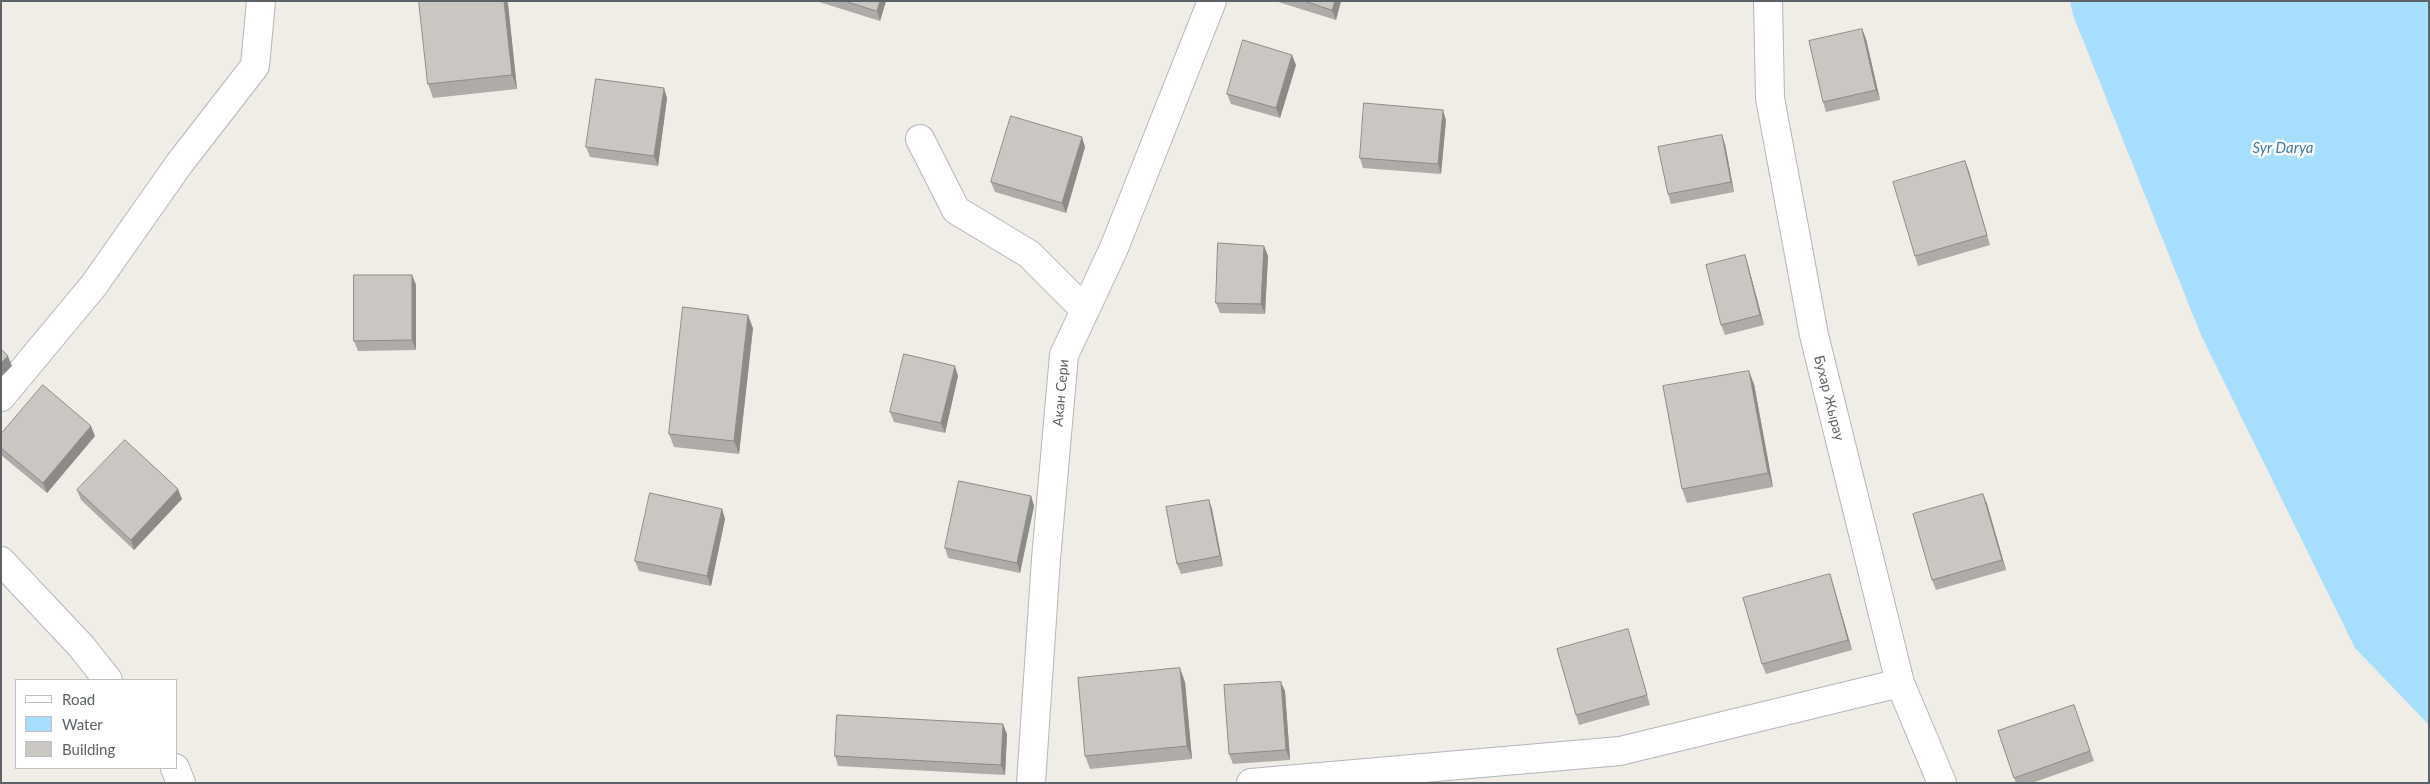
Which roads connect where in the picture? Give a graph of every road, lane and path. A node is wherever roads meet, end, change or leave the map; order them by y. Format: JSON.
{"nodes":[{"id":1,"x":261,"y":1,"type":"edge"},
{"id":2,"x":1212,"y":1,"type":"edge"},
{"id":3,"x":1768,"y":1,"type":"edge"},
{"id":4,"x":920,"y":138,"type":"dead end"},
{"id":5,"x":1086,"y":310,"type":"junction"},
{"id":6,"x":1,"y":397,"type":"edge"},
{"id":7,"x":1,"y":561,"type":"edge"},
{"id":8,"x":107,"y":679,"type":"edge"},
{"id":9,"x":1900,"y":683,"type":"junction"},
{"id":10,"x":175,"y":769,"type":"edge"},
{"id":11,"x":181,"y":783,"type":"edge"},
{"id":12,"x":1031,"y":783,"type":"edge"},
{"id":13,"x":1251,"y":783,"type":"edge"},
{"id":14,"x":1942,"y":783,"type":"edge"}],
"edges":[{"from":1,"to":6,"type":"street"},
{"from":2,"to":5,"type":"street","name":"Акан Сери"},
{"from":3,"to":9,"type":"street","name":"Бухар Жырау"},
{"from":4,"to":5,"type":"street"},
{"from":5,"to":12,"type":"street","name":"Акан Сери"},
{"from":7,"to":8,"type":"street"},
{"from":9,"to":13,"type":"street"},
{"from":9,"to":14,"type":"street","name":"Бухар Жырау"},
{"from":10,"to":11,"type":"street"}]}
